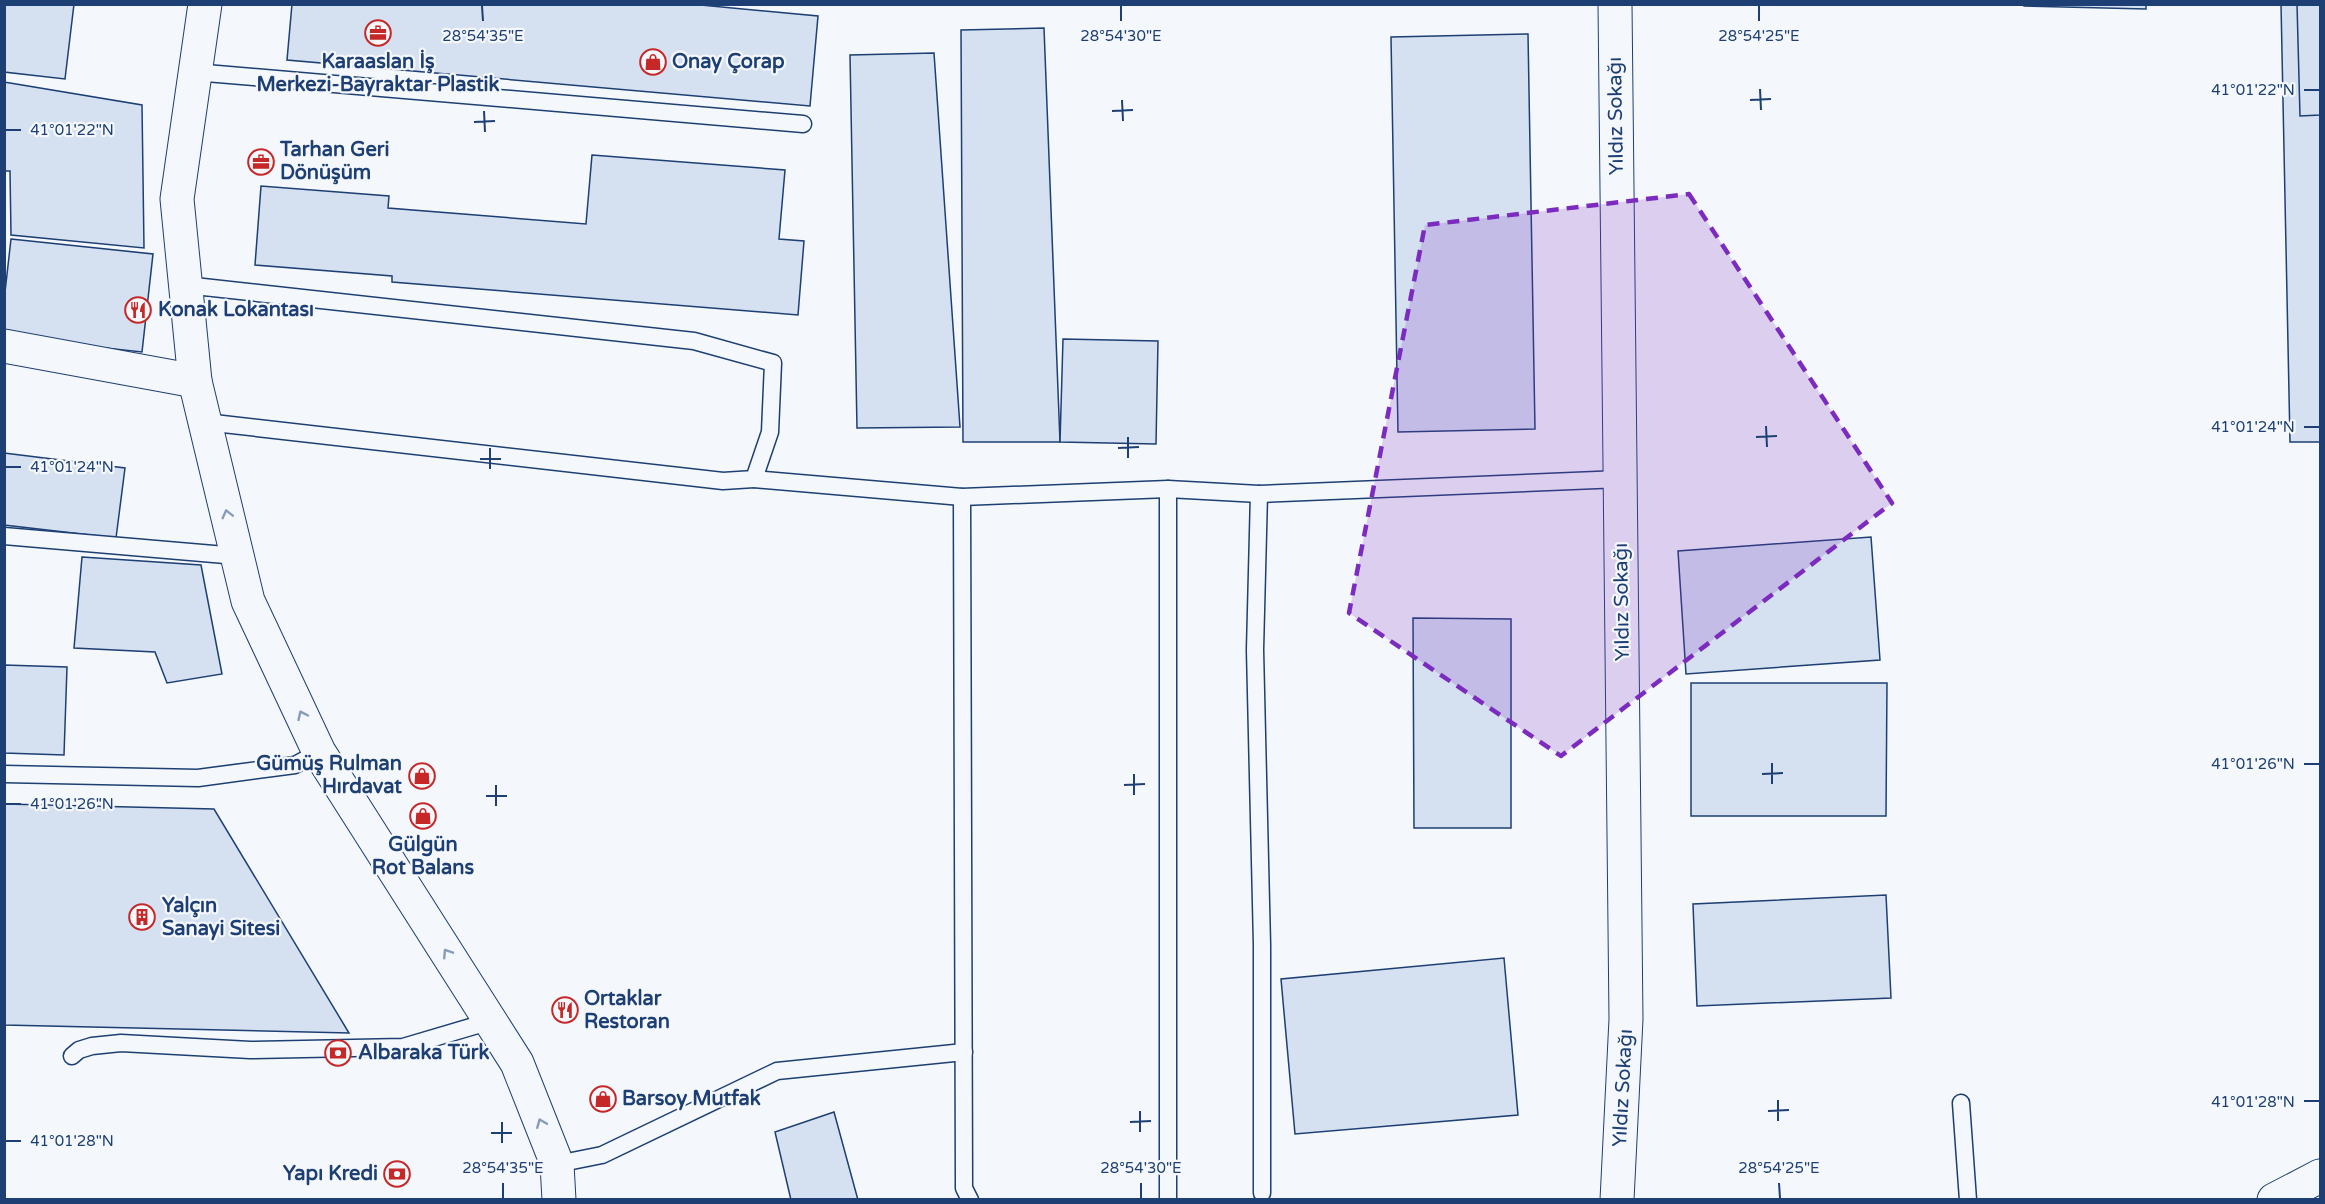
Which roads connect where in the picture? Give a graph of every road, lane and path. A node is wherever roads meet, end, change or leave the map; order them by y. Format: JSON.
{"nodes":[{"id":1,"x":205,"y":4,"type":"edge"},
{"id":2,"x":1615,"y":4,"type":"edge"},
{"id":3,"x":195,"y":72,"type":"junction"},
{"id":4,"x":803,"y":124,"type":"dead end"},
{"id":5,"x":185,"y":285,"type":"junction"},
{"id":6,"x":4,"y":346,"type":"edge"},
{"id":7,"x":195,"y":381,"type":"junction"},
{"id":8,"x":205,"y":422,"type":"junction"},
{"id":9,"x":754,"y":479,"type":"junction"},
{"id":10,"x":1621,"y":479,"type":"junction"},
{"id":11,"x":1168,"y":489,"type":"junction"},
{"id":12,"x":1259,"y":494,"type":"junction"},
{"id":13,"x":962,"y":497,"type":"junction"},
{"id":14,"x":4,"y":536,"type":"edge"},
{"id":15,"x":237,"y":556,"type":"junction"},
{"id":16,"x":319,"y":752,"type":"junction"},
{"id":17,"x":4,"y":774,"type":"edge"},
{"id":18,"x":491,"y":1021,"type":"junction"},
{"id":19,"x":964,"y":1052,"type":"junction"},
{"id":20,"x":72,"y":1056,"type":"dead end"},
{"id":21,"x":1961,"y":1103,"type":"dead end"},
{"id":22,"x":557,"y":1164,"type":"junction"},
{"id":23,"x":2320,"y":1176,"type":"edge"},
{"id":24,"x":1262,"y":1193,"type":"dead end"},
{"id":25,"x":558,"y":1200,"type":"edge"},
{"id":26,"x":970,"y":1200,"type":"edge"},
{"id":27,"x":1168,"y":1200,"type":"edge"},
{"id":28,"x":1617,"y":1200,"type":"edge"},
{"id":29,"x":1968,"y":1200,"type":"edge"},
{"id":30,"x":2274,"y":1200,"type":"edge"}],
"edges":[{"from":1,"to":3,"type":"street"},
{"from":2,"to":10,"type":"street","name":"Yıldız Sokağı"},
{"from":3,"to":4,"type":"lane"},
{"from":3,"to":5,"type":"street"},
{"from":5,"to":7,"type":"street"},
{"from":5,"to":9,"type":"lane"},
{"from":6,"to":7,"type":"street"},
{"from":7,"to":8,"type":"street"},
{"from":8,"to":9,"type":"lane"},
{"from":15,"to":8,"type":"street","one_way":true},
{"from":9,"to":13,"type":"lane"},
{"from":10,"to":12,"type":"lane"},
{"from":10,"to":28,"type":"street","name":"Yıldız Sokağı"},
{"from":11,"to":12,"type":"lane"},
{"from":11,"to":13,"type":"lane"},
{"from":11,"to":27,"type":"lane"},
{"from":12,"to":24,"type":"lane"},
{"from":13,"to":19,"type":"lane"},
{"from":14,"to":15,"type":"lane"},
{"from":16,"to":15,"type":"street","one_way":true},
{"from":16,"to":17,"type":"lane"},
{"from":18,"to":16,"type":"street","one_way":true},
{"from":18,"to":20,"type":"lane"},
{"from":22,"to":18,"type":"street","one_way":true},
{"from":19,"to":22,"type":"lane"},
{"from":19,"to":26,"type":"lane"},
{"from":21,"to":29,"type":"lane"},
{"from":22,"to":25,"type":"street"},
{"from":23,"to":30,"type":"street"}]}
